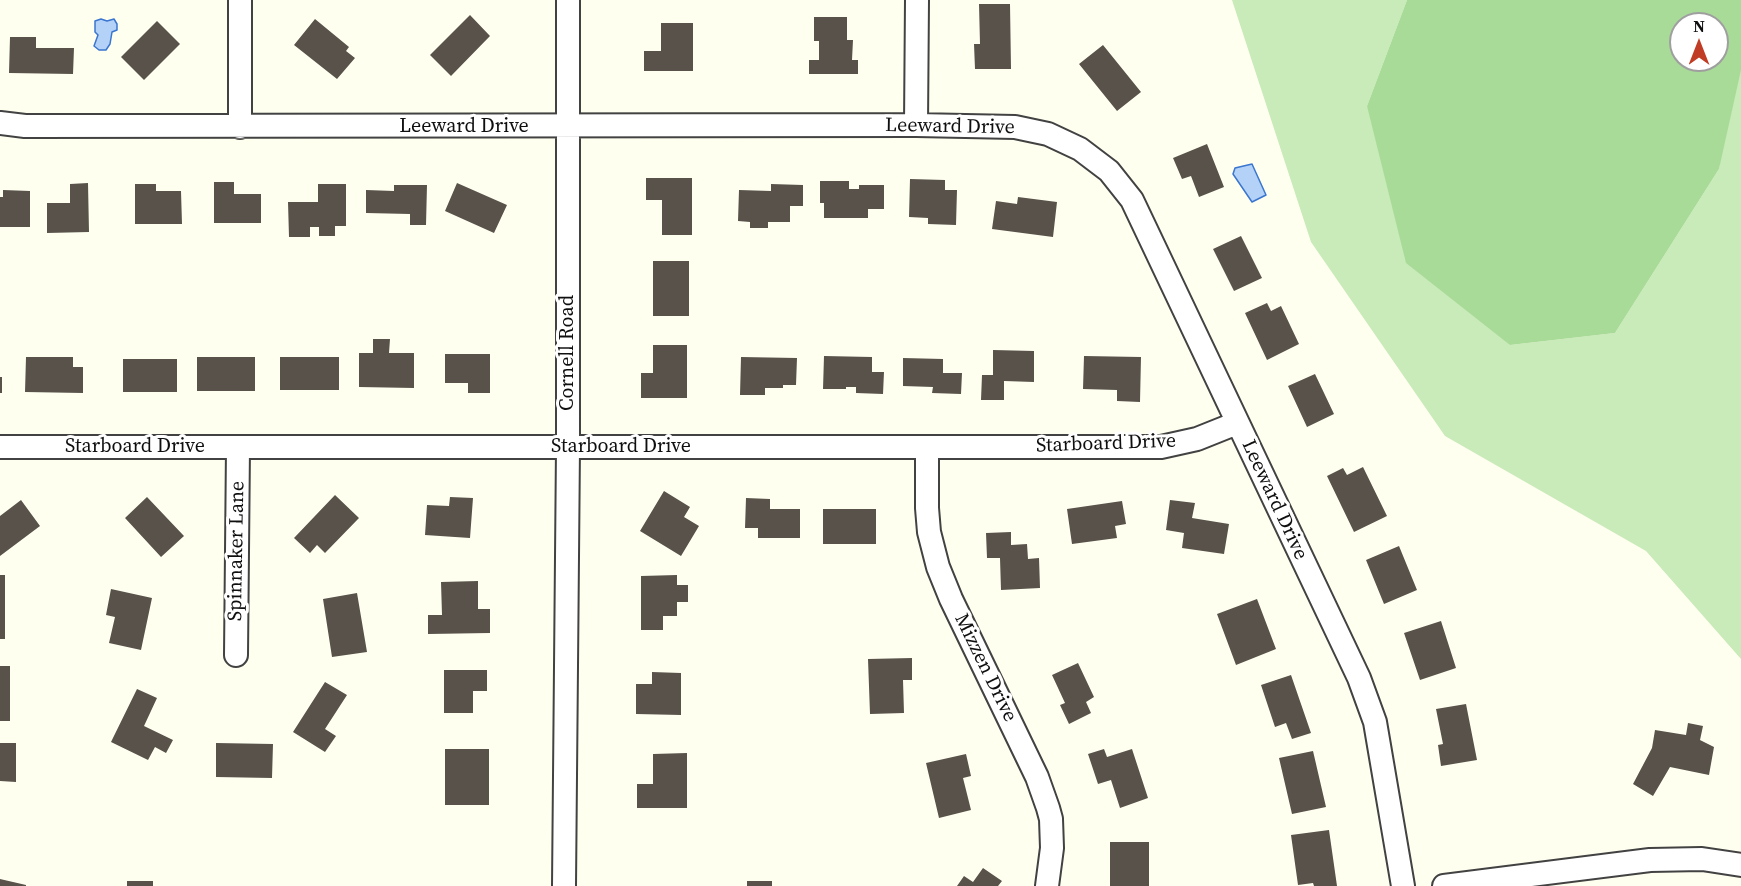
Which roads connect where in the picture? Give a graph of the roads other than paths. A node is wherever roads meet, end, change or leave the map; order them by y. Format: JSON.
{"nodes":[{"id":1,"x":240,"y":0,"type":"edge"},
{"id":2,"x":568,"y":0,"type":"edge"},
{"id":3,"x":916,"y":0,"type":"edge"},
{"id":4,"x":0,"y":123,"type":"edge"},
{"id":5,"x":916,"y":125,"type":"junction"},
{"id":6,"x":240,"y":126,"type":"junction"},
{"id":7,"x":568,"y":126,"type":"junction"},
{"id":8,"x":1237,"y":423,"type":"junction"},
{"id":9,"x":0,"y":447,"type":"edge"},
{"id":10,"x":238,"y":447,"type":"junction"},
{"id":11,"x":568,"y":447,"type":"junction"},
{"id":12,"x":927,"y":447,"type":"junction"},
{"id":13,"x":236,"y":655,"type":"dead end"},
{"id":14,"x":1741,"y":865,"type":"edge"},
{"id":15,"x":564,"y":886,"type":"edge"},
{"id":16,"x":1047,"y":886,"type":"edge"},
{"id":17,"x":1404,"y":886,"type":"edge"},
{"id":18,"x":1444,"y":886,"type":"edge"}],
"edges":[{"from":1,"to":6,"type":"street"},
{"from":2,"to":7,"type":"street","name":"Cornell Road"},
{"from":3,"to":5,"type":"street"},
{"from":4,"to":6,"type":"street","name":"Leeward Drive"},
{"from":5,"to":7,"type":"street","name":"Leeward Drive"},
{"from":5,"to":8,"type":"street","name":"Leeward Drive"},
{"from":6,"to":7,"type":"street","name":"Leeward Drive"},
{"from":7,"to":11,"type":"street","name":"Cornell Road"},
{"from":8,"to":12,"type":"street","name":"Starboard Drive"},
{"from":8,"to":17,"type":"street","name":"Leeward Drive"},
{"from":9,"to":10,"type":"street","name":"Starboard Drive"},
{"from":10,"to":11,"type":"street","name":"Starboard Drive"},
{"from":10,"to":13,"type":"street","name":"Spinnaker Lane"},
{"from":11,"to":12,"type":"street","name":"Starboard Drive"},
{"from":11,"to":15,"type":"street","name":"Cornell Road"},
{"from":12,"to":16,"type":"street","name":"Mizzen Drive"},
{"from":14,"to":18,"type":"street"}]}
